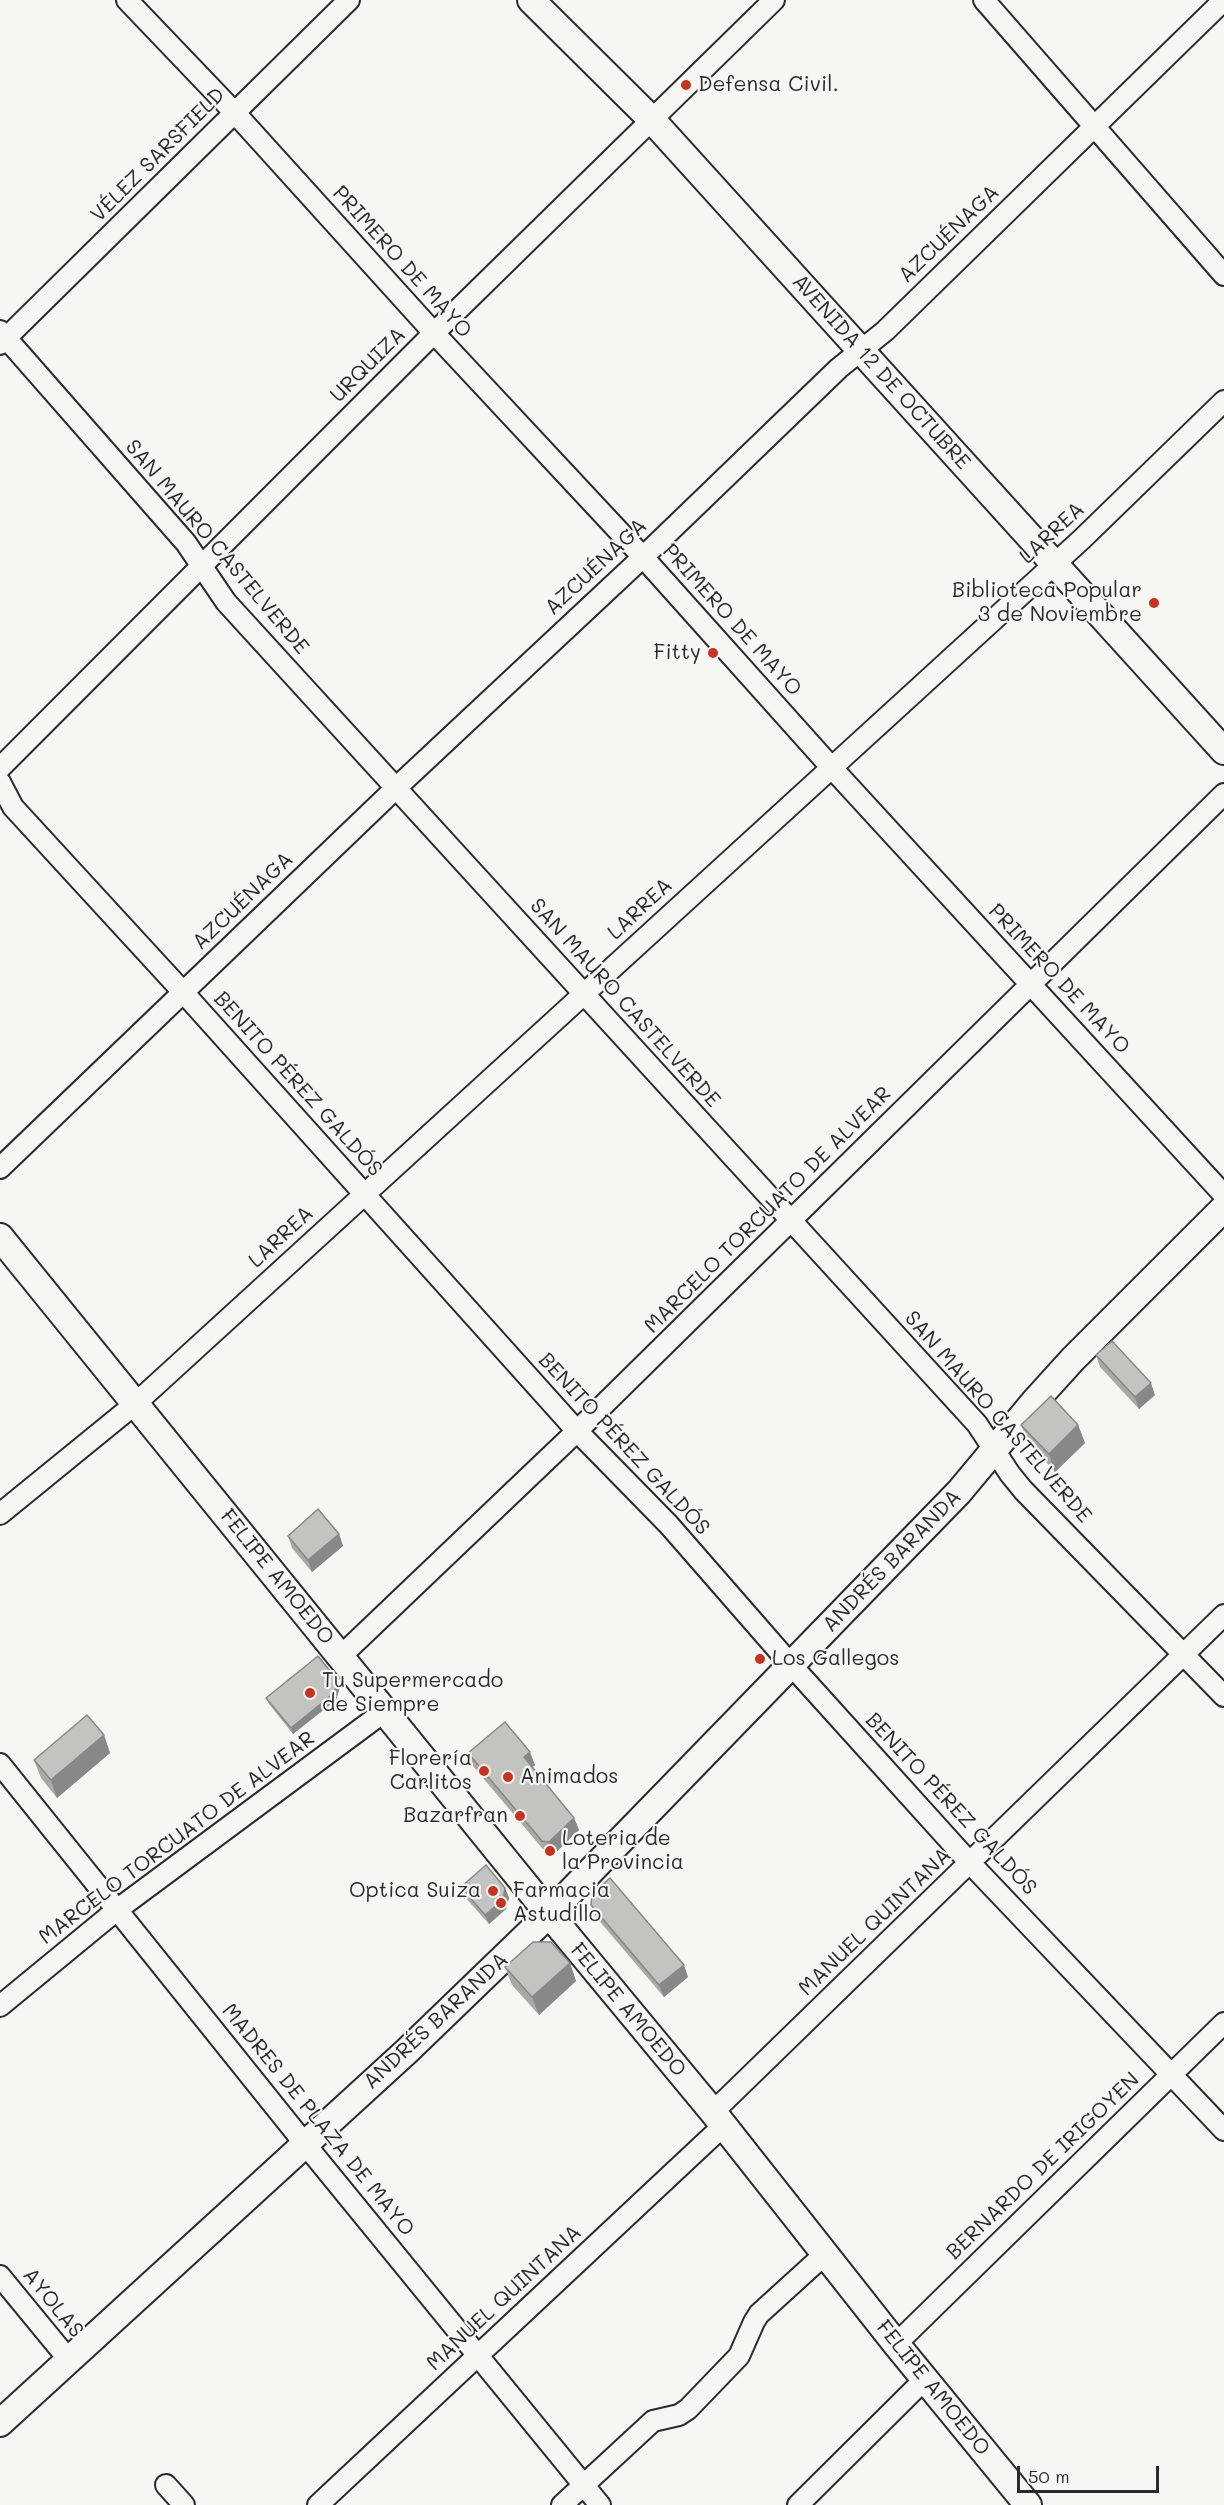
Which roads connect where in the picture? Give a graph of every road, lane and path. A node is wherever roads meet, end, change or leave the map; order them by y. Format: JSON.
{"nodes":[{"id":1,"x":127,"y":0,"type":"edge"},
{"id":2,"x":349,"y":0,"type":"edge"},
{"id":3,"x":531,"y":0,"type":"edge"},
{"id":4,"x":774,"y":0,"type":"edge"},
{"id":5,"x":984,"y":0,"type":"edge"},
{"id":6,"x":1224,"y":0,"type":"edge"},
{"id":7,"x":235,"y":113,"type":"junction"},
{"id":8,"x":652,"y":120,"type":"junction"},
{"id":9,"x":1095,"y":126,"type":"junction"},
{"id":10,"x":1224,"y":275,"type":"edge"},
{"id":11,"x":434,"y":333,"type":"junction"},
{"id":12,"x":2,"y":338,"type":"edge"},
{"id":13,"x":860,"y":350,"type":"junction"},
{"id":14,"x":1224,"y":401,"type":"edge"},
{"id":15,"x":643,"y":557,"type":"junction"},
{"id":16,"x":1055,"y":564,"type":"junction"},
{"id":17,"x":202,"y":566,"type":"junction"},
{"id":18,"x":1224,"y":751,"type":"edge"},
{"id":19,"x":831,"y":767,"type":"junction"},
{"id":20,"x":0,"y":768,"type":"edge"},
{"id":21,"x":0,"y":782,"type":"edge"},
{"id":22,"x":396,"y":788,"type":"junction"},
{"id":23,"x":1224,"y":794,"type":"edge"},
{"id":24,"x":1031,"y":983,"type":"junction"},
{"id":25,"x":183,"y":992,"type":"junction"},
{"id":26,"x":585,"y":993,"type":"junction"},
{"id":27,"x":0,"y":1168,"type":"edge"},
{"id":28,"x":364,"y":1193,"type":"junction"},
{"id":29,"x":1224,"y":1195,"type":"edge"},
{"id":30,"x":1224,"y":1208,"type":"edge"},
{"id":31,"x":791,"y":1222,"type":"junction"},
{"id":32,"x":0,"y":1237,"type":"edge"},
{"id":33,"x":135,"y":1404,"type":"junction"},
{"id":34,"x":577,"y":1431,"type":"junction"},
{"id":35,"x":995,"y":1451,"type":"junction"},
{"id":36,"x":0,"y":1515,"type":"edge"},
{"id":37,"x":1224,"y":1615,"type":"edge"},
{"id":38,"x":1183,"y":1655,"type":"junction"},
{"id":39,"x":341,"y":1656,"type":"junction"},
{"id":40,"x":792,"y":1666,"type":"junction"},
{"id":41,"x":1224,"y":1696,"type":"edge"},
{"id":42,"x":385,"y":1711,"type":"junction"},
{"id":43,"x":0,"y":1764,"type":"edge"},
{"id":44,"x":970,"y":1863,"type":"junction"},
{"id":45,"x":118,"y":1910,"type":"junction"},
{"id":46,"x":549,"y":1914,"type":"junction"},
{"id":47,"x":0,"y":2006,"type":"edge"},
{"id":48,"x":1224,"y":2023,"type":"edge"},
{"id":49,"x":1171,"y":2074,"type":"junction"},
{"id":50,"x":718,"y":2119,"type":"junction"},
{"id":51,"x":1224,"y":2130,"type":"edge"},
{"id":52,"x":305,"y":2144,"type":"junction"},
{"id":53,"x":825,"y":2253,"type":"junction"},
{"id":54,"x":0,"y":2276,"type":"edge"},
{"id":55,"x":896,"y":2344,"type":"junction"},
{"id":56,"x":479,"y":2355,"type":"junction"},
{"id":57,"x":69,"y":2360,"type":"junction"},
{"id":58,"x":925,"y":2379,"type":"junction"},
{"id":59,"x":0,"y":2423,"type":"edge"},
{"id":60,"x":584,"y":2484,"type":"junction"},
{"id":61,"x":166,"y":2485,"type":"dead end"},
{"id":62,"x":183,"y":2505,"type":"edge"},
{"id":63,"x":318,"y":2505,"type":"edge"},
{"id":64,"x":562,"y":2505,"type":"edge"},
{"id":65,"x":600,"y":2505,"type":"edge"},
{"id":66,"x":798,"y":2505,"type":"edge"},
{"id":67,"x":1028,"y":2505,"type":"edge"}],
"edges":[{"from":1,"to":7,"type":"street","name":"PRIMERO DE MAYO"},
{"from":2,"to":7,"type":"street","name":"VÉLEZ SARSFIELD"},
{"from":3,"to":8,"type":"main road","name":"AVENIDA 12 DE OCTUBRE"},
{"from":4,"to":8,"type":"street","name":"URQUIZA"},
{"from":5,"to":9,"type":"street"},
{"from":6,"to":9,"type":"street","name":"AZCUÉNAGA"},
{"from":7,"to":11,"type":"street","name":"PRIMERO DE MAYO"},
{"from":7,"to":12,"type":"street","name":"VÉLEZ SARSFIELD"},
{"from":8,"to":11,"type":"street","name":"URQUIZA"},
{"from":8,"to":13,"type":"main road","name":"AVENIDA 12 DE OCTUBRE"},
{"from":9,"to":10,"type":"street"},
{"from":9,"to":13,"type":"street","name":"AZCUÉNAGA"},
{"from":11,"to":15,"type":"street","name":"PRIMERO DE MAYO"},
{"from":11,"to":17,"type":"street","name":"URQUIZA"},
{"from":12,"to":17,"type":"street","name":"SAN MAURO CASTELVERDE"},
{"from":13,"to":15,"type":"street","name":"AZCUÉNAGA"},
{"from":13,"to":16,"type":"main road","name":"AVENIDA 12 DE OCTUBRE"},
{"from":14,"to":16,"type":"street","name":"LARREA"},
{"from":15,"to":19,"type":"street","name":"PRIMERO DE MAYO"},
{"from":15,"to":22,"type":"street","name":"AZCUÉNAGA"},
{"from":16,"to":18,"type":"main road","name":"AVENIDA 12 DE OCTUBRE"},
{"from":16,"to":19,"type":"street","name":"LARREA"},
{"from":17,"to":20,"type":"street","name":"URQUIZA"},
{"from":17,"to":22,"type":"street","name":"SAN MAURO CASTELVERDE"},
{"from":19,"to":24,"type":"street","name":"PRIMERO DE MAYO"},
{"from":19,"to":26,"type":"street","name":"LARREA"},
{"from":21,"to":25,"type":"street","name":"BENITO PÉREZ GALDÓS"},
{"from":22,"to":25,"type":"street","name":"AZCUÉNAGA"},
{"from":22,"to":26,"type":"street","name":"SAN MAURO CASTELVERDE"},
{"from":23,"to":24,"type":"street","name":"MARCELO TORCUATO DE ALVEAR"},
{"from":24,"to":29,"type":"street","name":"PRIMERO DE MAYO"},
{"from":24,"to":31,"type":"street","name":"MARCELO TORCUATO DE ALVEAR"},
{"from":25,"to":27,"type":"street","name":"AZCUÉNAGA"},
{"from":25,"to":28,"type":"street","name":"BENITO PÉREZ GALDÓS"},
{"from":26,"to":28,"type":"street","name":"LARREA"},
{"from":26,"to":31,"type":"street","name":"SAN MAURO CASTELVERDE"},
{"from":28,"to":33,"type":"street","name":"LARREA"},
{"from":28,"to":34,"type":"street","name":"BENITO PÉREZ GALDÓS"},
{"from":30,"to":35,"type":"main road","name":"ANDRÉS BARANDA"},
{"from":31,"to":34,"type":"street","name":"MARCELO TORCUATO DE ALVEAR"},
{"from":31,"to":35,"type":"street","name":"SAN MAURO CASTELVERDE"},
{"from":32,"to":33,"type":"main road","name":"FELIPE AMOEDO"},
{"from":33,"to":36,"type":"street","name":"LARREA"},
{"from":33,"to":39,"type":"main road","name":"FELIPE AMOEDO"},
{"from":34,"to":39,"type":"street","name":"MARCELO TORCUATO DE ALVEAR"},
{"from":34,"to":40,"type":"street","name":"BENITO PÉREZ GALDÓS"},
{"from":35,"to":38,"type":"street","name":"SAN MAURO CASTELVERDE"},
{"from":35,"to":40,"type":"main road","name":"ANDRÉS BARANDA"},
{"from":37,"to":38,"type":"street","name":"MANUEL QUINTANA"},
{"from":38,"to":41,"type":"street","name":"SAN MAURO CASTELVERDE"},
{"from":38,"to":44,"type":"street","name":"MANUEL QUINTANA"},
{"from":39,"to":42,"type":"main road","name":"FELIPE AMOEDO"},
{"from":40,"to":44,"type":"street","name":"BENITO PÉREZ GALDÓS"},
{"from":40,"to":46,"type":"main road","name":"ANDRÉS BARANDA"},
{"from":42,"to":45,"type":"street","name":"MARCELO TORCUATO DE ALVEAR"},
{"from":42,"to":46,"type":"main road","name":"FELIPE AMOEDO"},
{"from":43,"to":45,"type":"street","name":"MADRES DE PLAZA DE MAYO"},
{"from":44,"to":49,"type":"street","name":"BENITO PÉREZ GALDÓS"},
{"from":44,"to":50,"type":"street","name":"MANUEL QUINTANA"},
{"from":45,"to":47,"type":"street","name":"MARCELO TORCUATO DE ALVEAR"},
{"from":45,"to":52,"type":"street","name":"MADRES DE PLAZA DE MAYO"},
{"from":46,"to":50,"type":"main road","name":"FELIPE AMOEDO"},
{"from":46,"to":52,"type":"main road","name":"ANDRÉS BARANDA"},
{"from":48,"to":49,"type":"street","name":"BERNARDO DE IRIGOYEN"},
{"from":49,"to":51,"type":"street","name":"BENITO PÉREZ GALDÓS"},
{"from":49,"to":55,"type":"street","name":"BERNARDO DE IRIGOYEN"},
{"from":50,"to":53,"type":"main road","name":"FELIPE AMOEDO"},
{"from":50,"to":56,"type":"street","name":"MANUEL QUINTANA"},
{"from":52,"to":56,"type":"street","name":"MADRES DE PLAZA DE MAYO"},
{"from":52,"to":57,"type":"main road","name":"ANDRÉS BARANDA"},
{"from":53,"to":55,"type":"main road","name":"FELIPE AMOEDO"},
{"from":53,"to":60,"type":"street"},
{"from":54,"to":57,"type":"street","name":"AYOLAS"},
{"from":55,"to":58,"type":"main road","name":"FELIPE AMOEDO"},
{"from":56,"to":60,"type":"street","name":"MADRES DE PLAZA DE MAYO"},
{"from":56,"to":63,"type":"street","name":"MANUEL QUINTANA"},
{"from":57,"to":59,"type":"main road","name":"ANDRÉS BARANDA"},
{"from":58,"to":66,"type":"street"},
{"from":58,"to":67,"type":"main road","name":"FELIPE AMOEDO"},
{"from":60,"to":64,"type":"street"},
{"from":60,"to":65,"type":"street","name":"MADRES DE PLAZA DE MAYO"},
{"from":61,"to":62,"type":"street"}]}
